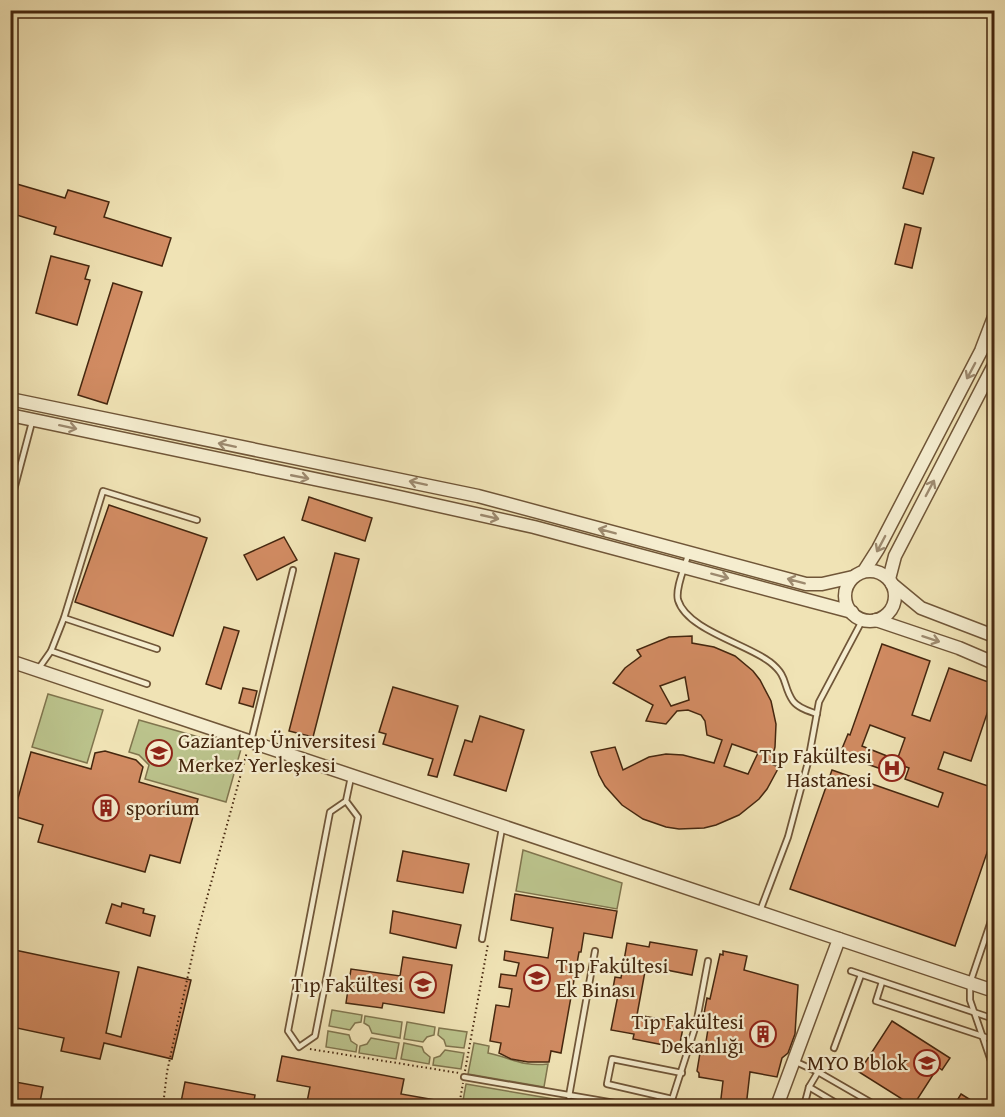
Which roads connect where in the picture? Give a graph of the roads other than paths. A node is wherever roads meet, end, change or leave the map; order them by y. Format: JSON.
{"nodes":[{"id":1,"x":994,"y":317,"type":"edge"},
{"id":2,"x":994,"y":365,"type":"edge"},
{"id":3,"x":10,"y":399,"type":"edge"},
{"id":4,"x":10,"y":415,"type":"edge"},
{"id":5,"x":33,"y":420,"type":"junction"},
{"id":6,"x":10,"y":505,"type":"edge"},
{"id":7,"x":197,"y":520,"type":"dead end"},
{"id":8,"x":689,"y":552,"type":"junction"},
{"id":9,"x":685,"y":567,"type":"junction"},
{"id":10,"x":293,"y":570,"type":"dead end"},
{"id":11,"x":859,"y":574,"type":"junction"},
{"id":12,"x":890,"y":581,"type":"junction"},
{"id":13,"x":863,"y":617,"type":"junction"},
{"id":14,"x":64,"y":618,"type":"junction"},
{"id":15,"x":994,"y":636,"type":"edge"},
{"id":16,"x":157,"y":649,"type":"dead end"},
{"id":17,"x":51,"y":651,"type":"junction"},
{"id":18,"x":10,"y":661,"type":"edge"},
{"id":19,"x":994,"y":663,"type":"edge"},
{"id":20,"x":38,"y":670,"type":"junction"},
{"id":21,"x":147,"y":684,"type":"dead end"},
{"id":22,"x":817,"y":714,"type":"junction"},
{"id":23,"x":251,"y":741,"type":"junction"},
{"id":24,"x":351,"y":774,"type":"junction"},
{"id":25,"x":346,"y":801,"type":"junction"},
{"id":26,"x":502,"y":826,"type":"junction"},
{"id":27,"x":994,"y":912,"type":"edge"},
{"id":28,"x":759,"y":913,"type":"junction"},
{"id":29,"x":482,"y":939,"type":"dead end"},
{"id":30,"x":839,"y":939,"type":"junction"},
{"id":31,"x":595,"y":951,"type":"dead end"},
{"id":32,"x":708,"y":961,"type":"dead end"},
{"id":33,"x":851,"y":972,"type":"dead end"},
{"id":34,"x":861,"y":975,"type":"junction"},
{"id":35,"x":882,"y":982,"type":"junction"},
{"id":36,"x":970,"y":983,"type":"junction"},
{"id":37,"x":993,"y":987,"type":"edge"},
{"id":38,"x":974,"y":1012,"type":"junction"},
{"id":39,"x":994,"y":1019,"type":"edge"},
{"id":40,"x":982,"y":1036,"type":"junction"},
{"id":41,"x":994,"y":1040,"type":"edge"},
{"id":42,"x":834,"y":1048,"type":"dead end"},
{"id":43,"x":794,"y":1061,"type":"junction"},
{"id":44,"x":994,"y":1068,"type":"edge"},
{"id":45,"x":818,"y":1072,"type":"junction"},
{"id":46,"x":682,"y":1074,"type":"junction"},
{"id":47,"x":464,"y":1077,"type":"road end"},
{"id":48,"x":809,"y":1088,"type":"junction"},
{"id":49,"x":569,"y":1096,"type":"junction"},
{"id":50,"x":583,"y":1098,"type":"junction"},
{"id":51,"x":672,"y":1099,"type":"junction"},
{"id":52,"x":581,"y":1107,"type":"edge"},
{"id":53,"x":632,"y":1107,"type":"edge"},
{"id":54,"x":670,"y":1107,"type":"edge"},
{"id":55,"x":777,"y":1107,"type":"edge"},
{"id":56,"x":804,"y":1107,"type":"edge"},
{"id":57,"x":841,"y":1107,"type":"edge"},
{"id":58,"x":877,"y":1107,"type":"edge"}],
"edges":[{"from":1,"to":11,"type":"street","one_way":true},
{"from":12,"to":2,"type":"street","one_way":true},
{"from":8,"to":3,"type":"street","one_way":true},
{"from":4,"to":5,"type":"street"},
{"from":5,"to":6,"type":"lane"},
{"from":5,"to":9,"type":"street","one_way":true},
{"from":7,"to":14,"type":"lane"},
{"from":8,"to":9,"type":"lane"},
{"from":11,"to":8,"type":"street","one_way":true},
{"from":9,"to":13,"type":"street","one_way":true},
{"from":9,"to":22,"type":"lane"},
{"from":10,"to":23,"type":"lane"},
{"from":11,"to":12,"type":"street"},
{"from":11,"to":13,"type":"street"},
{"from":12,"to":13,"type":"street"},
{"from":12,"to":15,"type":"street"},
{"from":13,"to":19,"type":"street","one_way":true},
{"from":13,"to":22,"type":"lane"},
{"from":14,"to":16,"type":"lane"},
{"from":14,"to":17,"type":"lane"},
{"from":17,"to":20,"type":"lane"},
{"from":17,"to":21,"type":"lane"},
{"from":18,"to":20,"type":"street"},
{"from":20,"to":23,"type":"street"},
{"from":22,"to":28,"type":"lane"},
{"from":23,"to":24,"type":"street"},
{"from":24,"to":25,"type":"lane"},
{"from":24,"to":26,"type":"street"},
{"from":25,"to":25,"type":"lane"},
{"from":26,"to":28,"type":"street"},
{"from":26,"to":29,"type":"lane"},
{"from":27,"to":36,"type":"lane"},
{"from":28,"to":30,"type":"street"},
{"from":30,"to":36,"type":"street"},
{"from":30,"to":43,"type":"street"},
{"from":31,"to":49,"type":"lane"},
{"from":32,"to":46,"type":"lane"},
{"from":33,"to":34,"type":"lane"},
{"from":34,"to":35,"type":"lane"},
{"from":34,"to":42,"type":"lane"},
{"from":35,"to":38,"type":"lane"},
{"from":35,"to":40,"type":"lane"},
{"from":36,"to":37,"type":"street"},
{"from":36,"to":38,"type":"lane"},
{"from":38,"to":39,"type":"lane"},
{"from":38,"to":40,"type":"lane"},
{"from":40,"to":41,"type":"lane"},
{"from":40,"to":44,"type":"lane"},
{"from":43,"to":45,"type":"lane"},
{"from":43,"to":55,"type":"street"},
{"from":45,"to":48,"type":"lane"},
{"from":45,"to":58,"type":"lane"},
{"from":46,"to":51,"type":"lane"},
{"from":46,"to":51,"type":"lane"},
{"from":47,"to":49,"type":"lane"},
{"from":48,"to":56,"type":"lane"},
{"from":48,"to":57,"type":"lane"},
{"from":49,"to":50,"type":"lane"},
{"from":50,"to":52,"type":"lane"},
{"from":50,"to":53,"type":"lane"},
{"from":51,"to":54,"type":"lane"}]}
